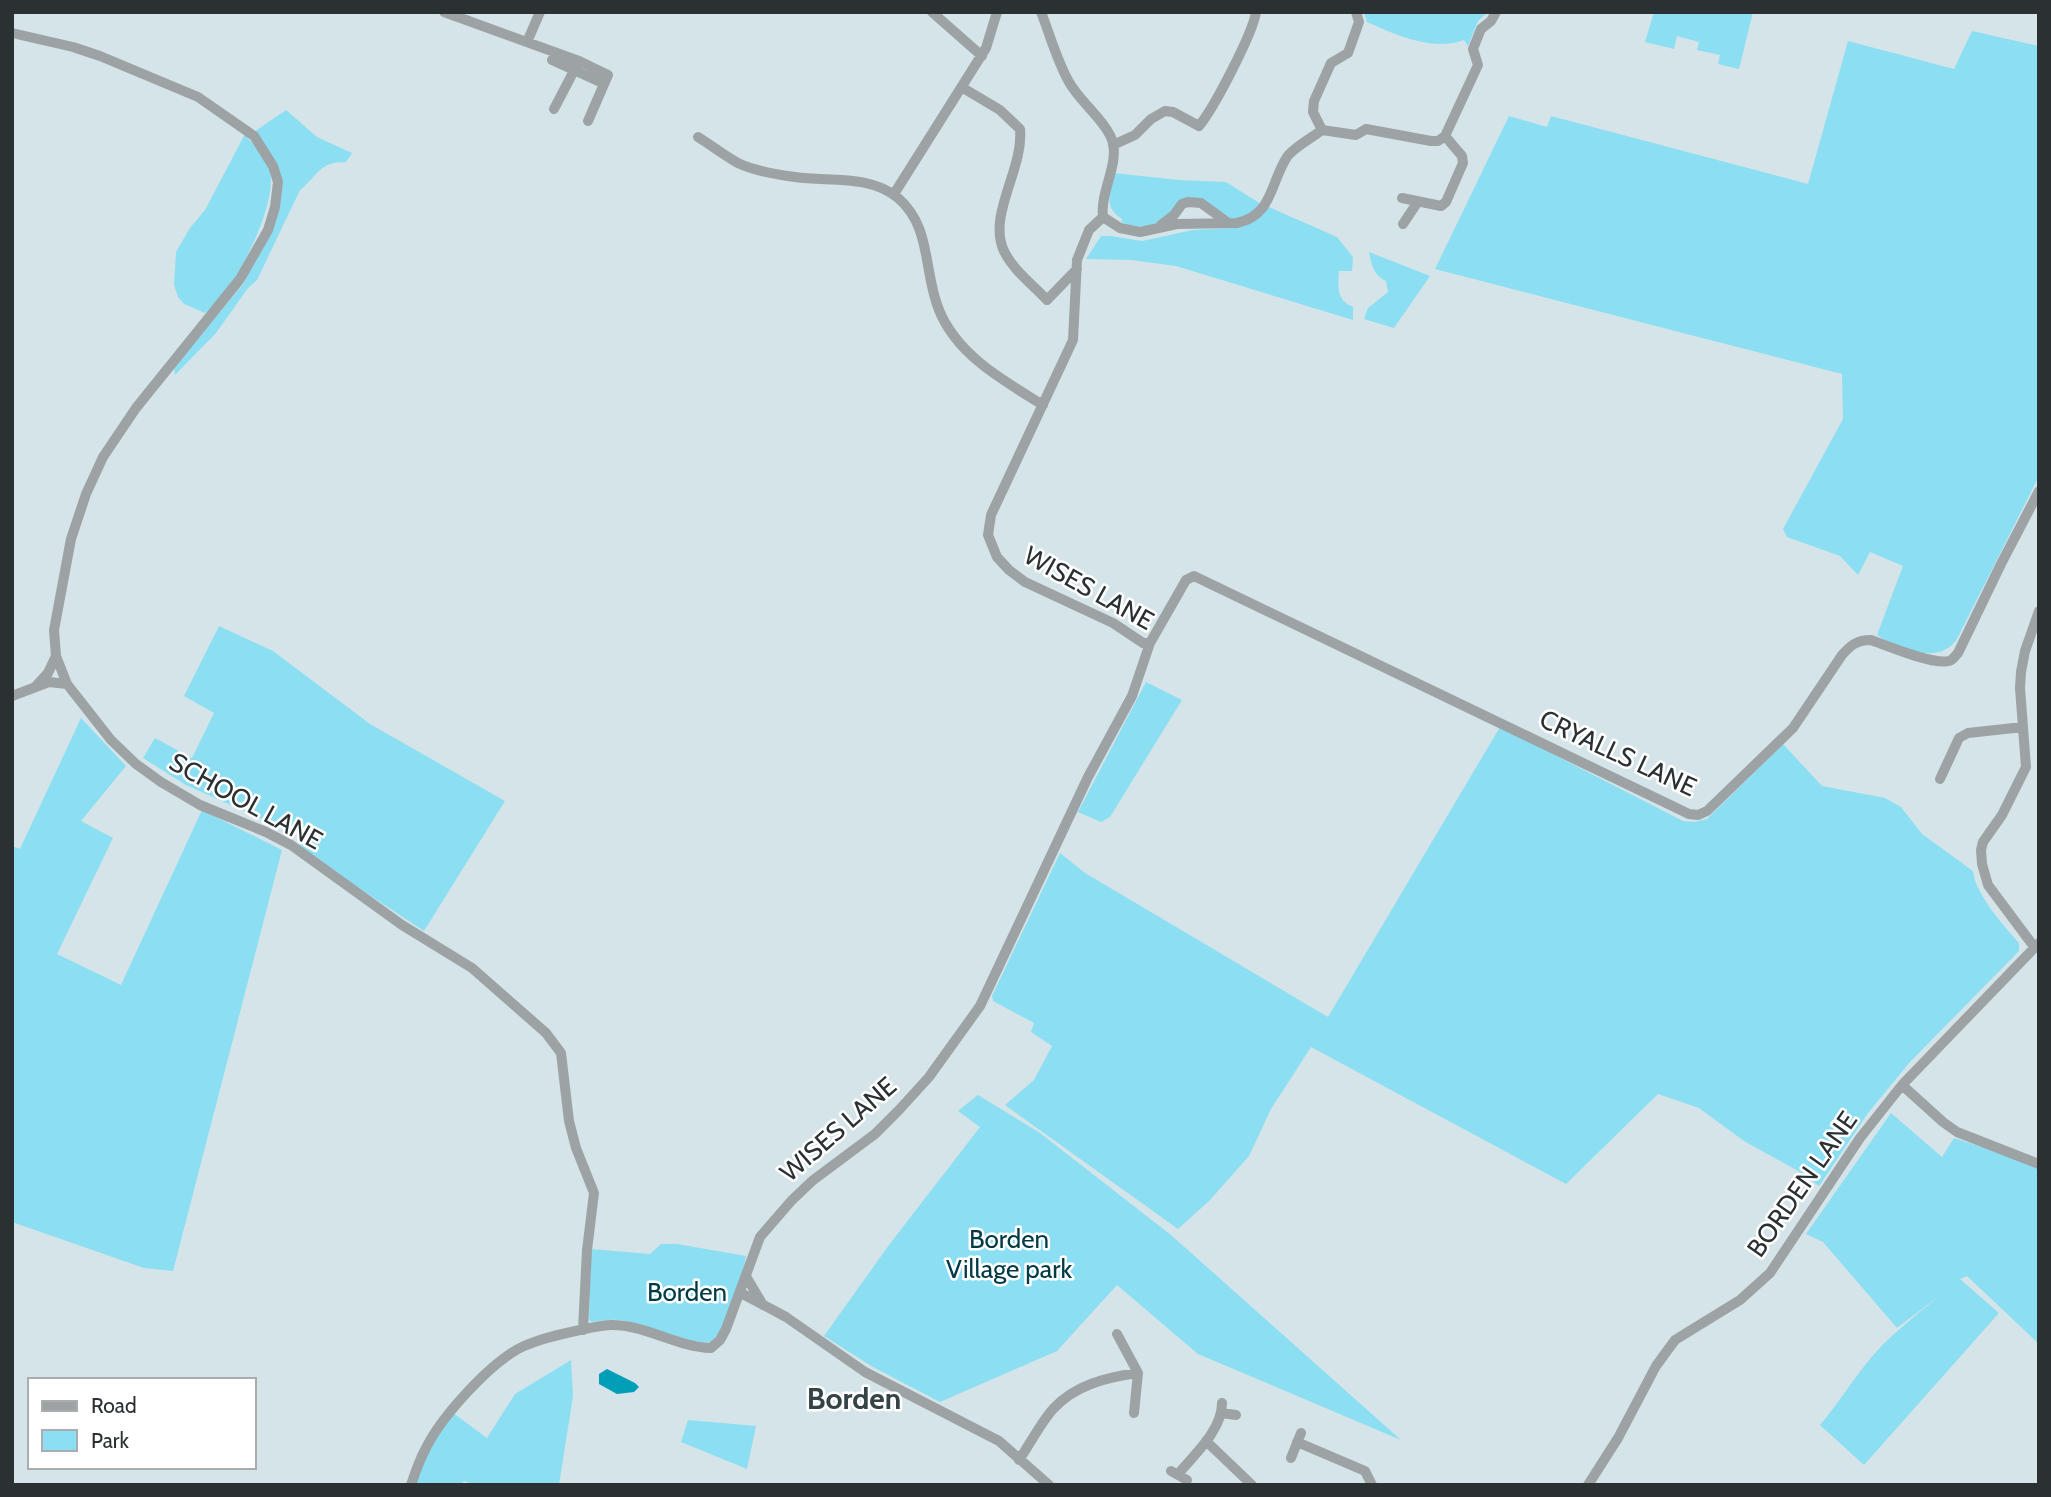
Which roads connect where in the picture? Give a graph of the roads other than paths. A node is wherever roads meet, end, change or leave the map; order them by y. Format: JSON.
{"nodes":[{"id":1,"x":444,"y":12,"type":"edge"},
{"id":2,"x":540,"y":12,"type":"edge"},
{"id":3,"x":932,"y":12,"type":"edge"},
{"id":4,"x":997,"y":12,"type":"edge"},
{"id":5,"x":1041,"y":12,"type":"edge"},
{"id":6,"x":1356,"y":12,"type":"edge"},
{"id":7,"x":1496,"y":12,"type":"edge"},
{"id":8,"x":1257,"y":13,"type":"edge"},
{"id":9,"x":12,"y":33,"type":"edge"},
{"id":10,"x":527,"y":42,"type":"junction"},
{"id":11,"x":982,"y":55,"type":"junction"},
{"id":12,"x":552,"y":60,"type":"dead end"},
{"id":13,"x":576,"y":65,"type":"junction"},
{"id":14,"x":963,"y":88,"type":"junction"},
{"id":15,"x":554,"y":109,"type":"dead end"},
{"id":16,"x":588,"y":121,"type":"dead end"},
{"id":17,"x":1322,"y":130,"type":"junction"},
{"id":18,"x":1445,"y":136,"type":"junction"},
{"id":19,"x":698,"y":137,"type":"dead end"},
{"id":20,"x":1113,"y":145,"type":"junction"},
{"id":21,"x":894,"y":194,"type":"junction"},
{"id":22,"x":1402,"y":198,"type":"dead end"},
{"id":23,"x":1417,"y":203,"type":"junction"},
{"id":24,"x":1103,"y":217,"type":"junction"},
{"id":25,"x":1229,"y":223,"type":"junction"},
{"id":26,"x":1403,"y":224,"type":"dead end"},
{"id":27,"x":1158,"y":228,"type":"junction"},
{"id":28,"x":1077,"y":270,"type":"junction"},
{"id":29,"x":1043,"y":405,"type":"junction"},
{"id":30,"x":2039,"y":491,"type":"edge"},
{"id":31,"x":2039,"y":611,"type":"edge"},
{"id":32,"x":1150,"y":643,"type":"junction"},
{"id":33,"x":56,"y":656,"type":"junction"},
{"id":34,"x":67,"y":684,"type":"junction"},
{"id":35,"x":37,"y":685,"type":"junction"},
{"id":36,"x":12,"y":696,"type":"edge"},
{"id":37,"x":2023,"y":727,"type":"junction"},
{"id":38,"x":2026,"y":767,"type":"junction"},
{"id":39,"x":2039,"y":770,"type":"edge"},
{"id":40,"x":1940,"y":779,"type":"dead end"},
{"id":41,"x":2037,"y":946,"type":"edge"},
{"id":42,"x":1902,"y":1085,"type":"junction"},
{"id":43,"x":2039,"y":1164,"type":"edge"},
{"id":44,"x":747,"y":1278,"type":"junction"},
{"id":45,"x":741,"y":1293,"type":"junction"},
{"id":46,"x":762,"y":1305,"type":"junction"},
{"id":47,"x":583,"y":1330,"type":"junction"},
{"id":48,"x":1117,"y":1335,"type":"dead end"},
{"id":49,"x":1138,"y":1373,"type":"junction"},
{"id":50,"x":1134,"y":1413,"type":"dead end"},
{"id":51,"x":1236,"y":1415,"type":"dead end"},
{"id":52,"x":1206,"y":1441,"type":"junction"},
{"id":53,"x":1291,"y":1458,"type":"dead end"},
{"id":54,"x":1019,"y":1460,"type":"junction"},
{"id":55,"x":1179,"y":1475,"type":"dead end"},
{"id":56,"x":411,"y":1485,"type":"edge"},
{"id":57,"x":1049,"y":1485,"type":"edge"},
{"id":58,"x":1252,"y":1485,"type":"edge"},
{"id":59,"x":1371,"y":1485,"type":"edge"},
{"id":60,"x":1588,"y":1485,"type":"edge"}],
"edges":[{"from":1,"to":10,"type":"street"},
{"from":2,"to":10,"type":"street"},
{"from":3,"to":11,"type":"street"},
{"from":4,"to":11,"type":"street"},
{"from":5,"to":20,"type":"street"},
{"from":6,"to":17,"type":"street"},
{"from":7,"to":18,"type":"street"},
{"from":8,"to":20,"type":"street"},
{"from":9,"to":33,"type":"street","name":"SCHOOL LANE"},
{"from":10,"to":13,"type":"street"},
{"from":11,"to":14,"type":"street"},
{"from":12,"to":13,"type":"street"},
{"from":13,"to":15,"type":"street"},
{"from":13,"to":16,"type":"street"},
{"from":14,"to":21,"type":"street"},
{"from":14,"to":28,"type":"street"},
{"from":17,"to":18,"type":"street"},
{"from":17,"to":25,"type":"street"},
{"from":18,"to":23,"type":"street"},
{"from":19,"to":21,"type":"street"},
{"from":20,"to":24,"type":"street","name":"WISES LANE"},
{"from":21,"to":29,"type":"street"},
{"from":22,"to":23,"type":"street"},
{"from":23,"to":26,"type":"street"},
{"from":24,"to":27,"type":"street"},
{"from":24,"to":28,"type":"street","name":"WISES LANE"},
{"from":25,"to":27,"type":"street"},
{"from":25,"to":27,"type":"street"},
{"from":28,"to":29,"type":"street","name":"WISES LANE"},
{"from":29,"to":32,"type":"street","name":"WISES LANE"},
{"from":30,"to":32,"type":"street","name":"CRYALLS LANE"},
{"from":31,"to":37,"type":"street"},
{"from":32,"to":44,"type":"street","name":"WISES LANE"},
{"from":33,"to":34,"type":"street","name":"SCHOOL LANE"},
{"from":33,"to":35,"type":"street"},
{"from":34,"to":35,"type":"street"},
{"from":34,"to":47,"type":"street","name":"SCHOOL LANE"},
{"from":35,"to":36,"type":"street"},
{"from":37,"to":38,"type":"street"},
{"from":37,"to":40,"type":"street"},
{"from":38,"to":39,"type":"street"},
{"from":38,"to":41,"type":"street"},
{"from":41,"to":42,"type":"street","name":"BORDEN LANE"},
{"from":42,"to":43,"type":"street"},
{"from":42,"to":60,"type":"street","name":"BORDEN LANE"},
{"from":44,"to":45,"type":"street","name":"WISES LANE"},
{"from":44,"to":46,"type":"street"},
{"from":45,"to":46,"type":"street"},
{"from":45,"to":47,"type":"street","name":"WISES LANE"},
{"from":46,"to":54,"type":"street"},
{"from":47,"to":56,"type":"street"},
{"from":48,"to":49,"type":"street"},
{"from":49,"to":50,"type":"street"},
{"from":49,"to":54,"type":"street"},
{"from":51,"to":52,"type":"street"},
{"from":52,"to":55,"type":"street"},
{"from":52,"to":58,"type":"street"},
{"from":53,"to":59,"type":"street"},
{"from":54,"to":57,"type":"street"}]}
